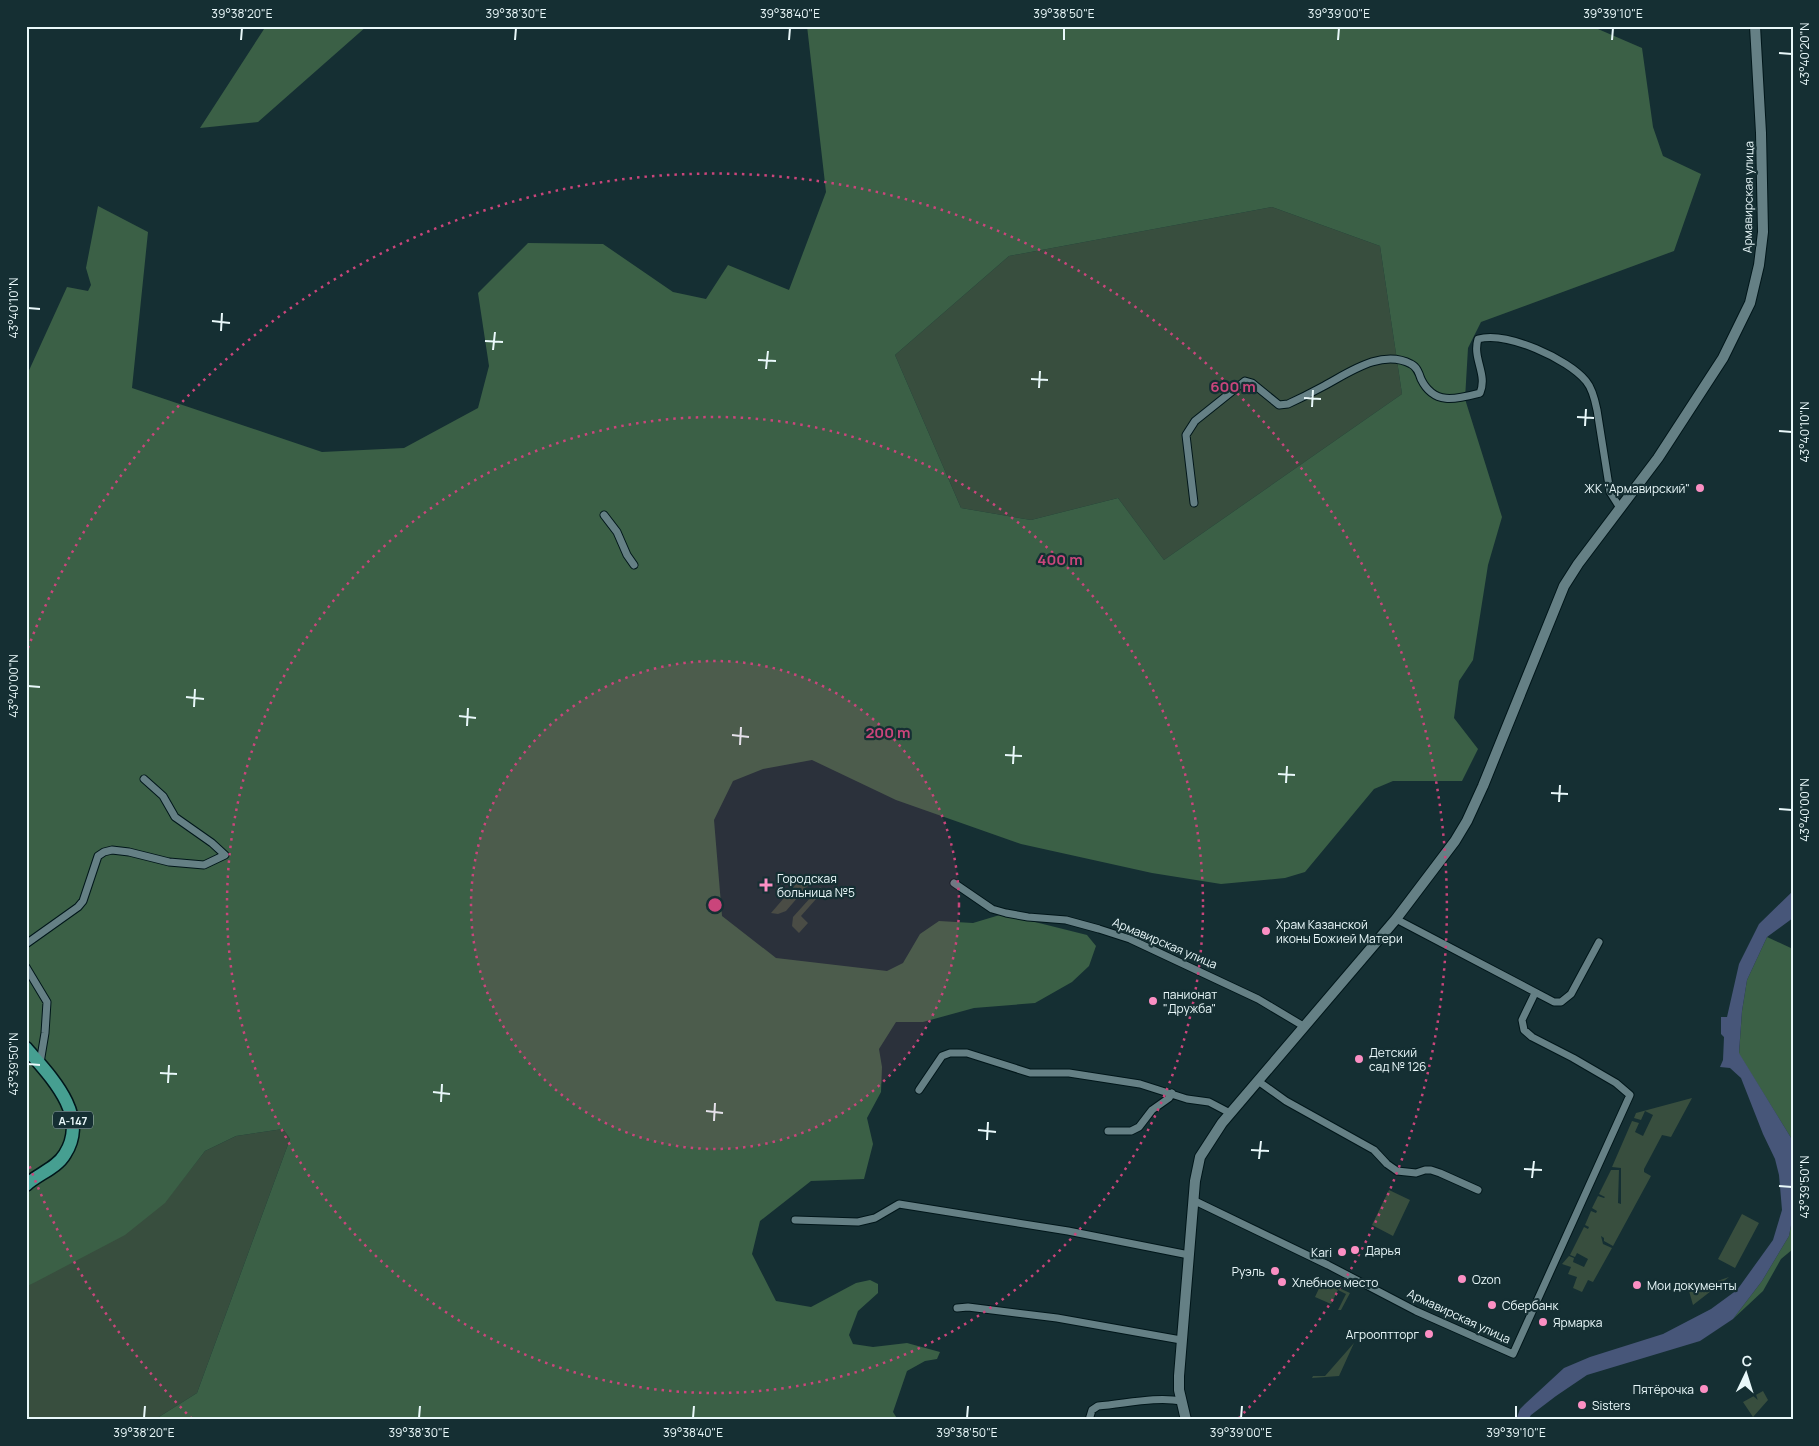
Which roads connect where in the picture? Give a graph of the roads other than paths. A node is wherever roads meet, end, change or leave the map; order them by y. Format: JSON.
{"nodes":[{"id":1,"x":1755,"y":26,"type":"edge"},
{"id":2,"x":1194,"y":503,"type":"dead end"},
{"id":3,"x":1620,"y":508,"type":"junction"},
{"id":4,"x":604,"y":516,"type":"dead end"},
{"id":5,"x":634,"y":565,"type":"dead end"},
{"id":6,"x":144,"y":779,"type":"dead end"},
{"id":7,"x":954,"y":883,"type":"dead end"},
{"id":8,"x":1396,"y":919,"type":"junction"},
{"id":9,"x":1599,"y":942,"type":"dead end"},
{"id":10,"x":26,"y":944,"type":"edge"},
{"id":11,"x":26,"y":967,"type":"edge"},
{"id":12,"x":1535,"y":993,"type":"junction"},
{"id":13,"x":1305,"y":1027,"type":"junction"},
{"id":14,"x":26,"y":1048,"type":"edge"},
{"id":15,"x":40,"y":1064,"type":"junction"},
{"id":16,"x":1258,"y":1080,"type":"junction"},
{"id":17,"x":919,"y":1090,"type":"dead end"},
{"id":18,"x":1172,"y":1093,"type":"junction"},
{"id":19,"x":1230,"y":1113,"type":"junction"},
{"id":20,"x":1108,"y":1130,"type":"dead end"},
{"id":21,"x":26,"y":1185,"type":"edge"},
{"id":22,"x":1478,"y":1190,"type":"dead end"},
{"id":23,"x":1194,"y":1201,"type":"junction"},
{"id":24,"x":795,"y":1220,"type":"dead end"},
{"id":25,"x":1189,"y":1255,"type":"junction"},
{"id":26,"x":957,"y":1308,"type":"dead end"},
{"id":27,"x":1182,"y":1340,"type":"junction"},
{"id":28,"x":1182,"y":1401,"type":"junction"},
{"id":29,"x":1089,"y":1420,"type":"edge"},
{"id":30,"x":1186,"y":1420,"type":"edge"}],
"edges":[{"from":1,"to":3,"type":"main road","name":"Армавирская улица"},
{"from":2,"to":3,"type":"street"},
{"from":3,"to":8,"type":"main road","name":"Армавирская улица"},
{"from":4,"to":5,"type":"street"},
{"from":6,"to":10,"type":"street"},
{"from":7,"to":13,"type":"street","name":"Армавирская улица"},
{"from":8,"to":12,"type":"street"},
{"from":8,"to":13,"type":"main road","name":"Армавирская улица"},
{"from":9,"to":12,"type":"street"},
{"from":11,"to":15,"type":"street"},
{"from":12,"to":23,"type":"street","name":"Армавирская улица"},
{"from":13,"to":16,"type":"main road","name":"Армавирская улица"},
{"from":14,"to":15,"type":"highway","number":"А-147"},
{"from":15,"to":21,"type":"highway","number":"А-147"},
{"from":16,"to":19,"type":"main road","name":"Армавирская улица"},
{"from":16,"to":22,"type":"street"},
{"from":17,"to":18,"type":"street"},
{"from":18,"to":19,"type":"street"},
{"from":18,"to":20,"type":"street"},
{"from":19,"to":23,"type":"main road","name":"Армавирская улица"},
{"from":23,"to":25,"type":"main road","name":"Армавирская улица"},
{"from":24,"to":25,"type":"street"},
{"from":25,"to":27,"type":"main road","name":"Армавирская улица"},
{"from":26,"to":27,"type":"street"},
{"from":27,"to":28,"type":"main road","name":"Армавирская улица"},
{"from":28,"to":29,"type":"street"},
{"from":28,"to":30,"type":"main road","name":"Армавирская улица"}]}
